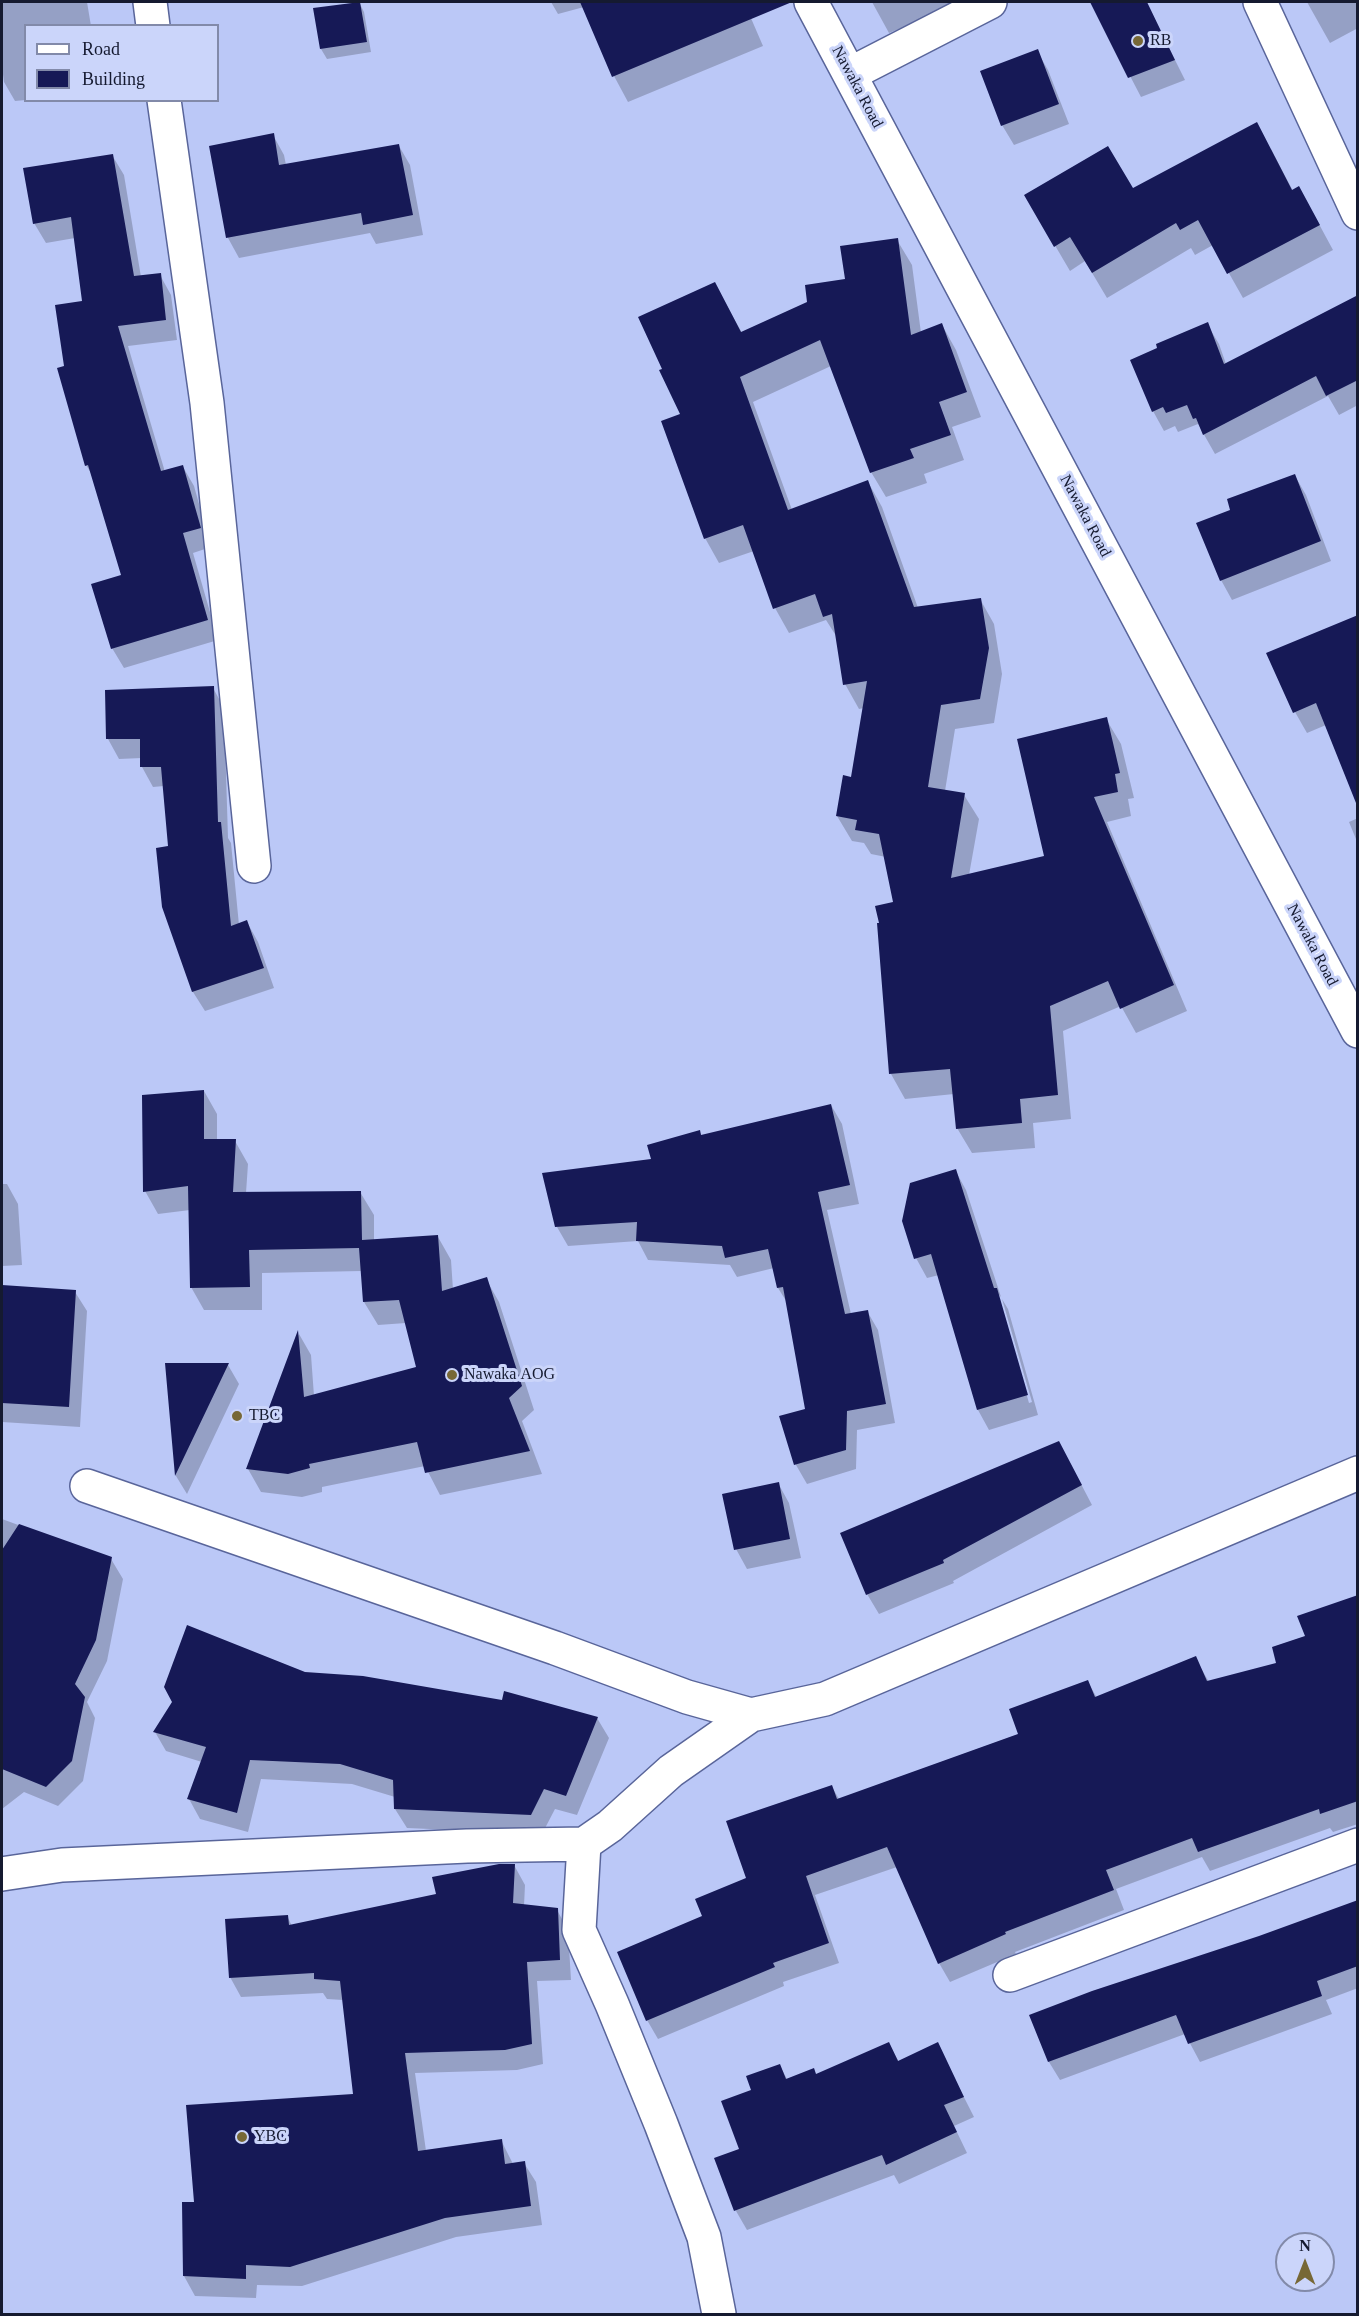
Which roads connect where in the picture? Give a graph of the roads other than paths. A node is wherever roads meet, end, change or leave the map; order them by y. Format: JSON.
{"nodes":[{"id":1,"x":150,"y":2,"type":"edge"},
{"id":2,"x":811,"y":2,"type":"edge"},
{"id":3,"x":990,"y":2,"type":"edge"},
{"id":4,"x":1260,"y":2,"type":"edge"},
{"id":5,"x":153,"y":24,"type":"edge"},
{"id":6,"x":850,"y":74,"type":"junction"},
{"id":7,"x":164,"y":102,"type":"edge"},
{"id":8,"x":1358,"y":213,"type":"edge"},
{"id":9,"x":254,"y":866,"type":"dead end"},
{"id":10,"x":1358,"y":1031,"type":"edge"},
{"id":11,"x":1358,"y":1473,"type":"edge"},
{"id":12,"x":87,"y":1486,"type":"dead end"},
{"id":13,"x":751,"y":1715,"type":"junction"},
{"id":14,"x":584,"y":1844,"type":"junction"},
{"id":15,"x":1358,"y":1845,"type":"edge"},
{"id":16,"x":2,"y":1874,"type":"edge"},
{"id":17,"x":1010,"y":1975,"type":"dead end"},
{"id":18,"x":719,"y":2314,"type":"edge"}],
"edges":[{"from":1,"to":5,"type":"street"},
{"from":2,"to":6,"type":"street","name":"Nawaka Road"},
{"from":3,"to":6,"type":"street"},
{"from":4,"to":8,"type":"street"},
{"from":6,"to":10,"type":"street","name":"Nawaka Road"},
{"from":7,"to":9,"type":"street"},
{"from":11,"to":13,"type":"street"},
{"from":12,"to":13,"type":"street"},
{"from":13,"to":14,"type":"street"},
{"from":14,"to":16,"type":"street"},
{"from":14,"to":18,"type":"street"},
{"from":15,"to":17,"type":"street"}]}
